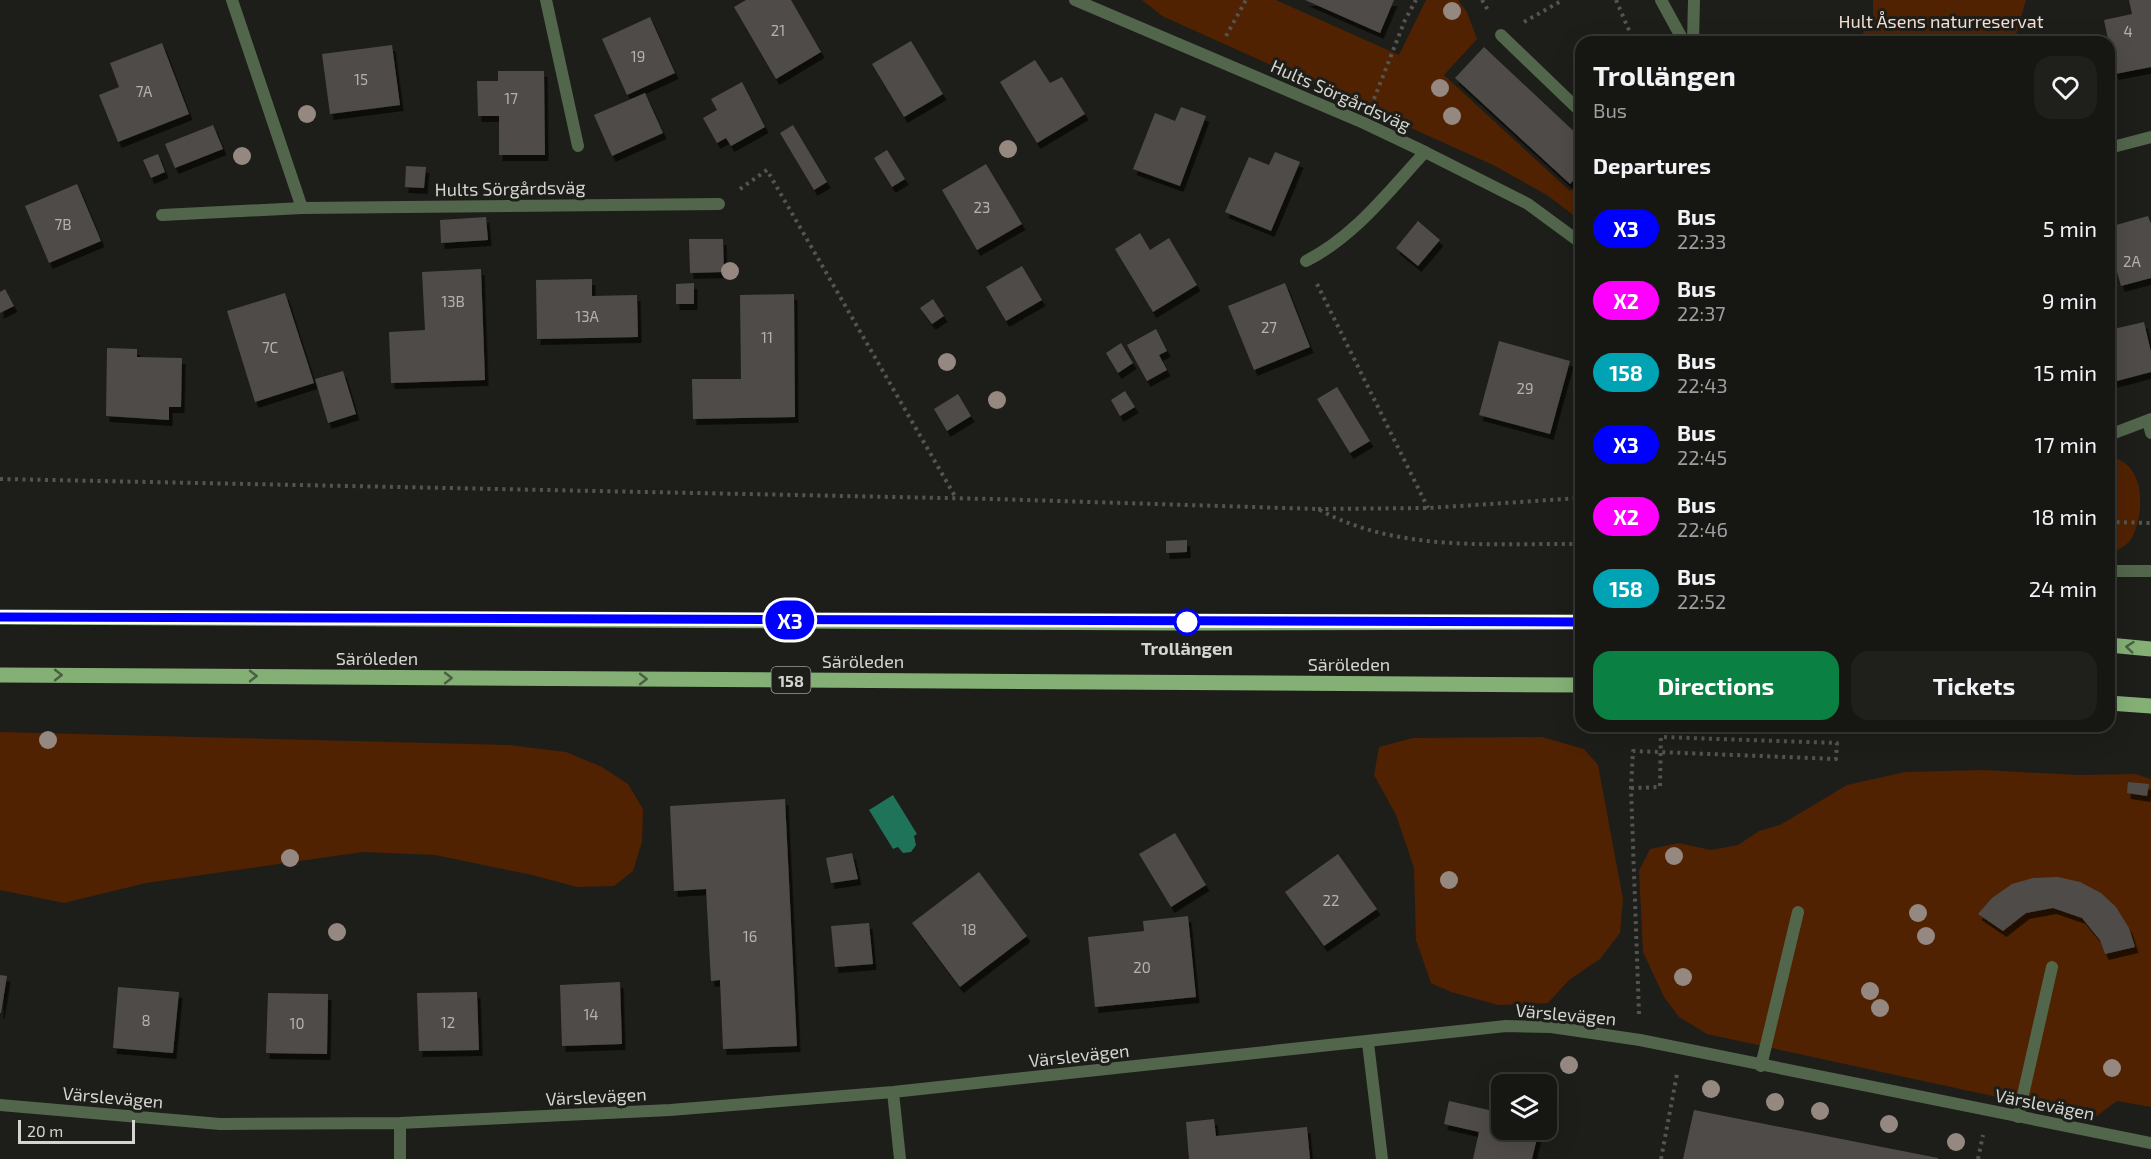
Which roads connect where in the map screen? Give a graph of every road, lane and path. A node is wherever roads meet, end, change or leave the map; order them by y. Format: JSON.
{"nodes":[{"id":1,"x":232,"y":0,"type":"edge"},
{"id":2,"x":546,"y":0,"type":"edge"},
{"id":3,"x":1075,"y":0,"type":"edge"},
{"id":4,"x":1246,"y":0,"type":"edge"},
{"id":5,"x":1416,"y":0,"type":"edge"},
{"id":6,"x":1563,"y":0,"type":"edge"},
{"id":7,"x":1616,"y":0,"type":"edge"},
{"id":8,"x":1661,"y":0,"type":"edge"},
{"id":9,"x":1694,"y":0,"type":"edge"},
{"id":10,"x":1092,"y":3,"type":"edge"},
{"id":11,"x":1501,"y":35,"type":"joint"},
{"id":12,"x":1631,"y":36,"type":"edge"},
{"id":13,"x":1681,"y":36,"type":"edge"},
{"id":14,"x":1693,"y":36,"type":"edge"},
{"id":15,"x":1214,"y":59,"type":"junction"},
{"id":16,"x":1575,"y":106,"type":"edge"},
{"id":17,"x":1364,"y":123,"type":"junction"},
{"id":18,"x":2151,"y":137,"type":"edge"},
{"id":19,"x":578,"y":146,"type":"dead end"},
{"id":20,"x":2115,"y":146,"type":"edge"},
{"id":21,"x":1425,"y":152,"type":"junction"},
{"id":22,"x":719,"y":204,"type":"joint"},
{"id":23,"x":302,"y":208,"type":"junction"},
{"id":24,"x":162,"y":215,"type":"dead end"},
{"id":25,"x":1575,"y":239,"type":"edge"},
{"id":26,"x":1306,"y":261,"type":"joint"},
{"id":27,"x":2149,"y":420,"type":"edge"},
{"id":28,"x":2115,"y":433,"type":"edge"},
{"id":29,"x":2151,"y":434,"type":"edge"},
{"id":30,"x":0,"y":479,"type":"edge"},
{"id":31,"x":957,"y":498,"type":"junction"},
{"id":32,"x":1575,"y":498,"type":"edge"},
{"id":33,"x":1318,"y":508,"type":"junction"},
{"id":34,"x":1428,"y":508,"type":"junction"},
{"id":35,"x":2115,"y":522,"type":"edge"},
{"id":36,"x":2151,"y":523,"type":"edge"},
{"id":37,"x":1575,"y":544,"type":"edge"},
{"id":38,"x":2115,"y":571,"type":"edge"},
{"id":39,"x":2151,"y":571,"type":"edge"},
{"id":40,"x":3,"y":616,"type":"edge"},
{"id":41,"x":1575,"y":622,"type":"edge"},
{"id":42,"x":2115,"y":646,"type":"edge"},
{"id":43,"x":2151,"y":649,"type":"edge"},
{"id":44,"x":0,"y":675,"type":"edge"},
{"id":45,"x":1575,"y":686,"type":"edge"},
{"id":46,"x":2115,"y":703,"type":"edge"},
{"id":47,"x":2151,"y":706,"type":"edge"},
{"id":48,"x":1661,"y":732,"type":"edge"},
{"id":49,"x":1661,"y":737,"type":"junction"},
{"id":50,"x":1631,"y":788,"type":"junction"},
{"id":51,"x":1798,"y":912,"type":"dead end"},
{"id":52,"x":2052,"y":967,"type":"dead end"},
{"id":53,"x":1640,"y":1040,"type":"junction"},
{"id":54,"x":1368,"y":1043,"type":"junction"},
{"id":55,"x":1681,"y":1050,"type":"junction"},
{"id":56,"x":1761,"y":1066,"type":"junction"},
{"id":57,"x":893,"y":1092,"type":"junction"},
{"id":58,"x":0,"y":1105,"type":"edge"},
{"id":59,"x":2018,"y":1117,"type":"junction"},
{"id":60,"x":400,"y":1123,"type":"junction"},
{"id":61,"x":2151,"y":1143,"type":"edge"},
{"id":62,"x":400,"y":1159,"type":"edge"},
{"id":63,"x":900,"y":1159,"type":"edge"},
{"id":64,"x":1382,"y":1159,"type":"edge"},
{"id":65,"x":1660,"y":1159,"type":"edge"}],
"edges":[{"from":1,"to":23,"type":"street"},
{"from":2,"to":19,"type":"street"},
{"from":3,"to":10,"type":"street","name":"Hults Sörgårdsväg"},
{"from":4,"to":15,"type":"path"},
{"from":5,"to":17,"type":"path"},
{"from":6,"to":11,"type":"path"},
{"from":7,"to":12,"type":"path"},
{"from":8,"to":13,"type":"street"},
{"from":9,"to":14,"type":"street"},
{"from":10,"to":15,"type":"street","name":"Hults Sörgårdsväg"},
{"from":11,"to":16,"type":"street"},
{"from":15,"to":17,"type":"street","name":"Hults Sörgårdsväg"},
{"from":17,"to":21,"type":"street","name":"Hults Sörgårdsväg"},
{"from":18,"to":20,"type":"street"},
{"from":21,"to":25,"type":"street","name":"Hults Sörgårdsväg"},
{"from":21,"to":26,"type":"street"},
{"from":22,"to":23,"type":"street","name":"Hults Sörgårdsväg"},
{"from":22,"to":31,"type":"path"},
{"from":23,"to":24,"type":"street","name":"Hults Sörgårdsväg"},
{"from":26,"to":34,"type":"path"},
{"from":27,"to":28,"type":"street"},
{"from":27,"to":29,"type":"street"},
{"from":30,"to":31,"type":"path"},
{"from":31,"to":33,"type":"path"},
{"from":32,"to":34,"type":"path"},
{"from":33,"to":34,"type":"path"},
{"from":33,"to":37,"type":"path"},
{"from":35,"to":36,"type":"path"},
{"from":38,"to":39,"type":"street"},
{"from":40,"to":41,"type":"main road"},
{"from":43,"to":42,"type":"main road","one_way":true},
{"from":44,"to":45,"type":"main road","name":"Säröleden","number":"158","one_way":true},
{"from":46,"to":47,"type":"main road"},
{"from":48,"to":49,"type":"path"},
{"from":49,"to":50,"type":"path"},
{"from":49,"to":50,"type":"path"},
{"from":50,"to":53,"type":"path"},
{"from":51,"to":56,"type":"street"},
{"from":52,"to":59,"type":"street"},
{"from":53,"to":54,"type":"street","name":"Värslevägen"},
{"from":53,"to":55,"type":"street","name":"Värslevägen"},
{"from":54,"to":57,"type":"street","name":"Värslevägen"},
{"from":54,"to":64,"type":"street"},
{"from":55,"to":56,"type":"street","name":"Värslevägen"},
{"from":55,"to":65,"type":"path"},
{"from":56,"to":59,"type":"street","name":"Värslevägen"},
{"from":57,"to":60,"type":"street","name":"Värslevägen"},
{"from":57,"to":63,"type":"street"},
{"from":58,"to":60,"type":"street","name":"Värslevägen"},
{"from":59,"to":61,"type":"street","name":"Värslevägen"},
{"from":60,"to":62,"type":"street"}]}
